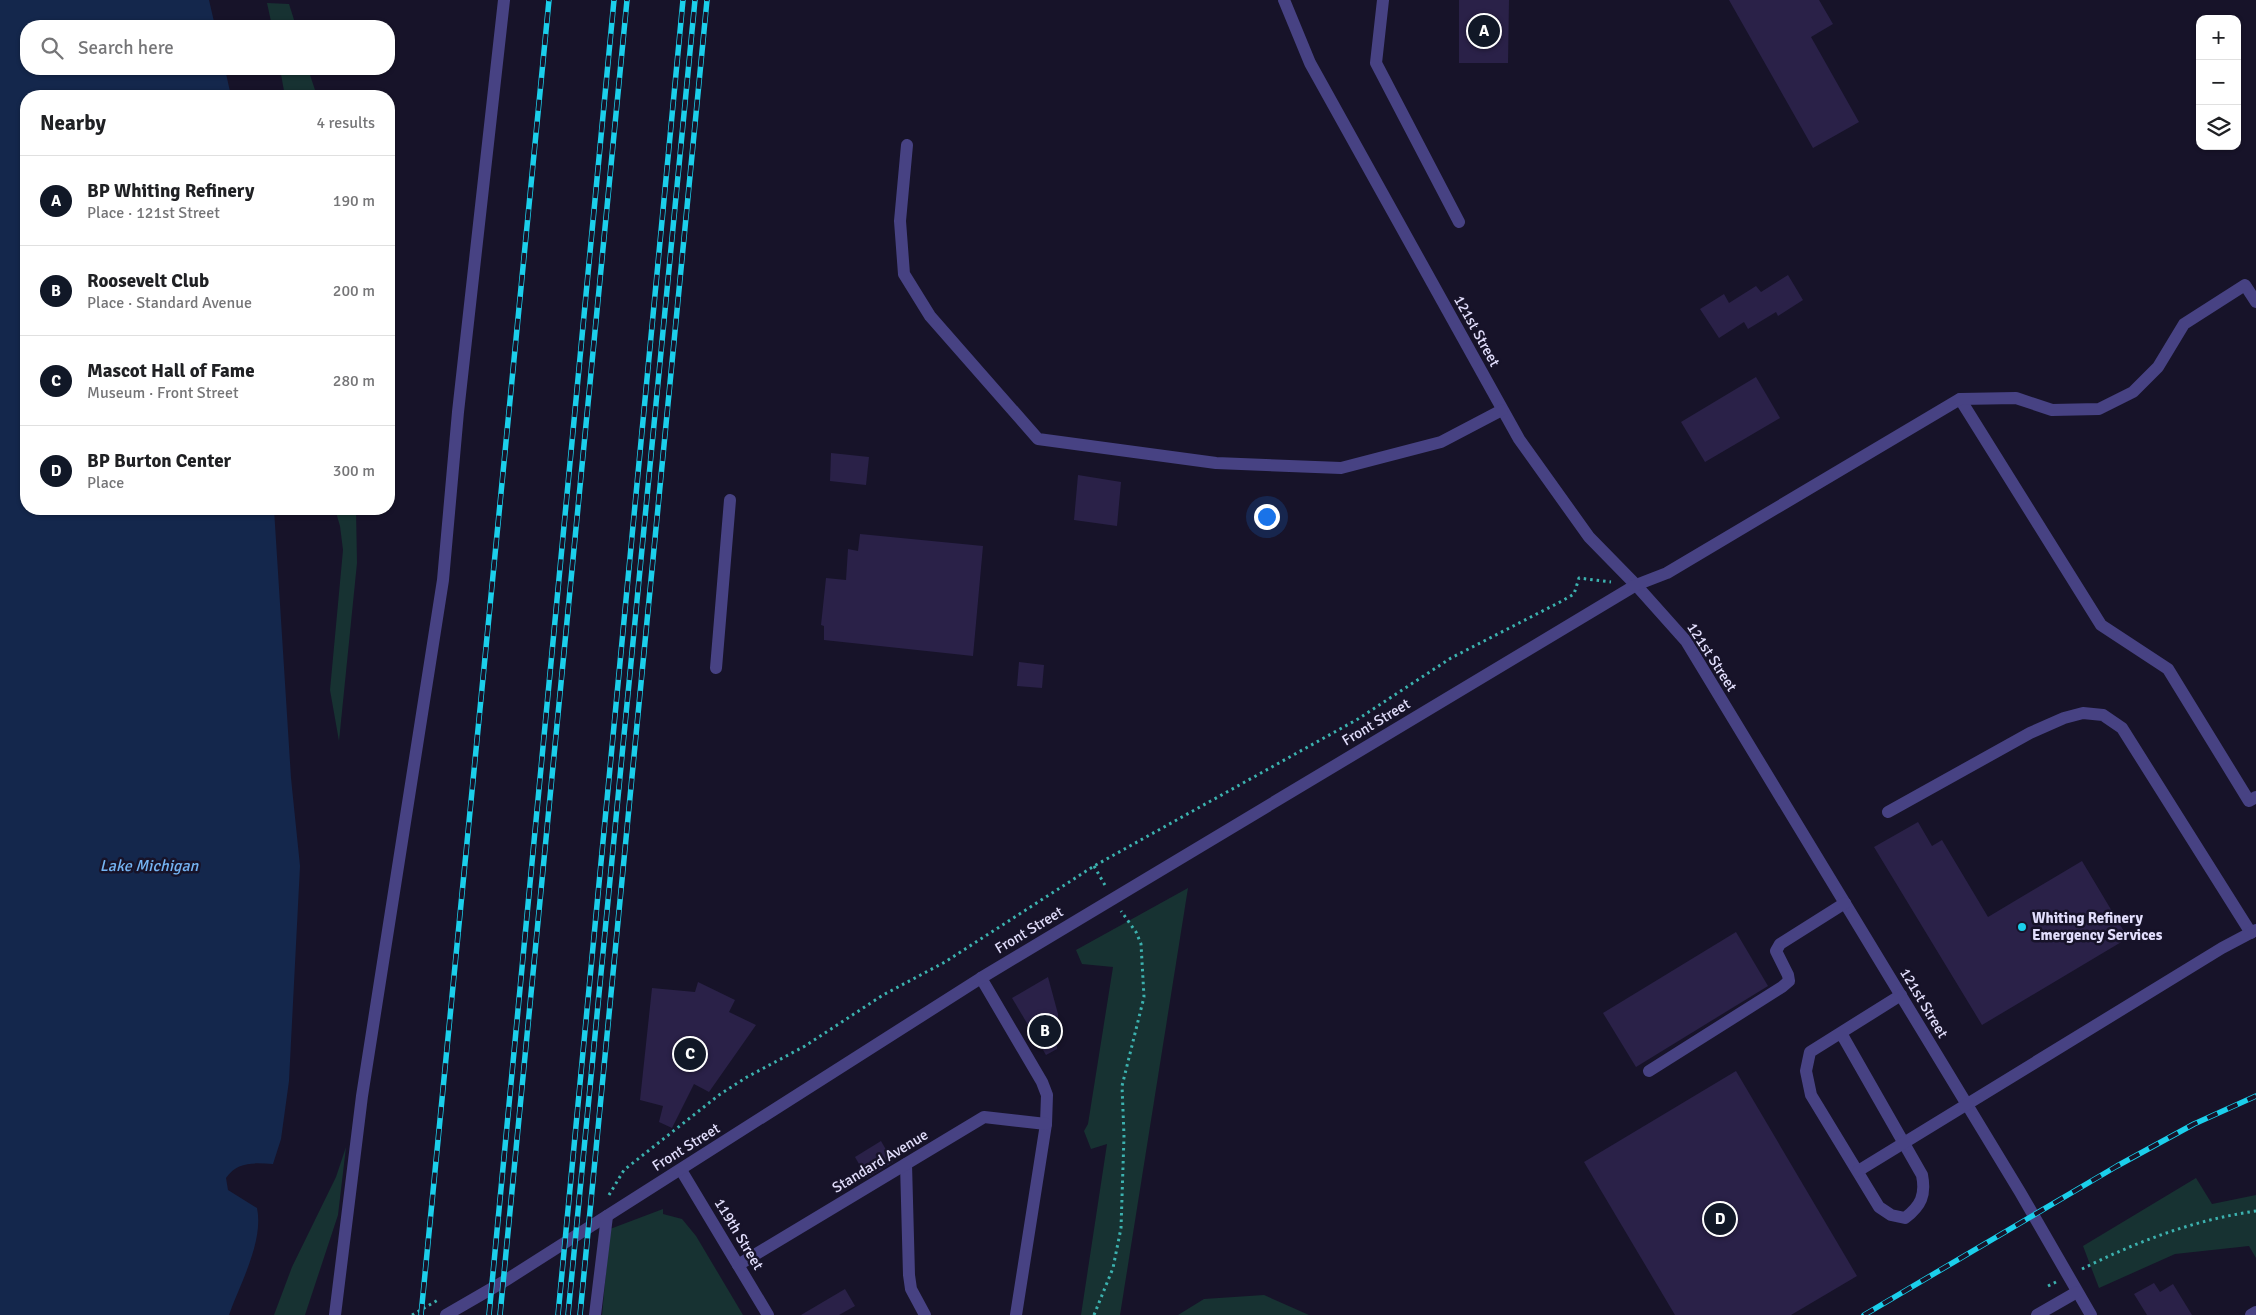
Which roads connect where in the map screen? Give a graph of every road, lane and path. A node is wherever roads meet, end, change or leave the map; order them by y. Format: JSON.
{"nodes":[{"id":1,"x":504,"y":0,"type":"edge"},
{"id":2,"x":1284,"y":0,"type":"edge"},
{"id":3,"x":1384,"y":0,"type":"edge"},
{"id":4,"x":907,"y":145,"type":"dead end"},
{"id":5,"x":1460,"y":222,"type":"dead end"},
{"id":6,"x":2256,"y":302,"type":"edge"},
{"id":7,"x":1960,"y":399,"type":"junction"},
{"id":8,"x":1502,"y":410,"type":"junction"},
{"id":9,"x":730,"y":500,"type":"dead end"},
{"id":10,"x":1636,"y":585,"type":"junction"},
{"id":11,"x":716,"y":668,"type":"dead end"},
{"id":12,"x":2256,"y":797,"type":"edge"},
{"id":13,"x":1888,"y":812,"type":"dead end"},
{"id":14,"x":1845,"y":903,"type":"junction"},
{"id":15,"x":1125,"y":918,"type":"dead end"},
{"id":16,"x":2253,"y":932,"type":"edge"},
{"id":17,"x":981,"y":978,"type":"junction"},
{"id":18,"x":1901,"y":995,"type":"junction"},
{"id":19,"x":1841,"y":1033,"type":"junction"},
{"id":20,"x":1649,"y":1071,"type":"dead end"},
{"id":21,"x":1966,"y":1104,"type":"junction"},
{"id":22,"x":1046,"y":1124,"type":"junction"},
{"id":23,"x":1904,"y":1144,"type":"junction"},
{"id":24,"x":906,"y":1164,"type":"junction"},
{"id":25,"x":681,"y":1170,"type":"junction"},
{"id":26,"x":1858,"y":1171,"type":"junction"},
{"id":27,"x":602,"y":1199,"type":"dead end"},
{"id":28,"x":2256,"y":1211,"type":"edge"},
{"id":29,"x":607,"y":1216,"type":"junction"},
{"id":30,"x":738,"y":1265,"type":"junction"},
{"id":31,"x":2089,"y":1265,"type":"dead end"},
{"id":32,"x":2077,"y":1292,"type":"junction"},
{"id":33,"x":445,"y":1296,"type":"dead end"},
{"id":34,"x":2256,"y":1312,"type":"edge"},
{"id":35,"x":335,"y":1315,"type":"edge"},
{"id":36,"x":412,"y":1315,"type":"edge"},
{"id":37,"x":446,"y":1315,"type":"edge"},
{"id":38,"x":595,"y":1315,"type":"edge"},
{"id":39,"x":768,"y":1315,"type":"edge"},
{"id":40,"x":924,"y":1315,"type":"edge"},
{"id":41,"x":1016,"y":1315,"type":"edge"},
{"id":42,"x":1094,"y":1315,"type":"edge"},
{"id":43,"x":2038,"y":1315,"type":"edge"},
{"id":44,"x":2091,"y":1315,"type":"edge"},
{"id":45,"x":2252,"y":1315,"type":"edge"}],
"edges":[{"from":1,"to":35,"type":"street"},
{"from":2,"to":8,"type":"street","name":"121st Street"},
{"from":3,"to":5,"type":"street"},
{"from":4,"to":8,"type":"street"},
{"from":6,"to":7,"type":"street"},
{"from":7,"to":10,"type":"street","name":"Front Street"},
{"from":7,"to":12,"type":"street"},
{"from":8,"to":10,"type":"street","name":"121st Street"},
{"from":9,"to":11,"type":"street"},
{"from":10,"to":14,"type":"street","name":"121st Street"},
{"from":10,"to":17,"type":"street","name":"Front Street"},
{"from":10,"to":27,"type":"path"},
{"from":13,"to":16,"type":"street"},
{"from":14,"to":18,"type":"street","name":"121st Street"},
{"from":14,"to":20,"type":"street"},
{"from":15,"to":42,"type":"path"},
{"from":16,"to":21,"type":"street"},
{"from":17,"to":22,"type":"street"},
{"from":17,"to":25,"type":"street","name":"Front Street"},
{"from":18,"to":19,"type":"street"},
{"from":18,"to":21,"type":"street","name":"121st Street"},
{"from":19,"to":23,"type":"street"},
{"from":19,"to":26,"type":"street"},
{"from":21,"to":23,"type":"street"},
{"from":21,"to":32,"type":"street","name":"121st Street"},
{"from":22,"to":24,"type":"street","name":"Standard Avenue"},
{"from":22,"to":41,"type":"street"},
{"from":23,"to":26,"type":"street"},
{"from":23,"to":26,"type":"street"},
{"from":24,"to":30,"type":"street","name":"Standard Avenue"},
{"from":24,"to":40,"type":"street"},
{"from":25,"to":29,"type":"street","name":"Front Street"},
{"from":25,"to":30,"type":"street","name":"119th Street"},
{"from":28,"to":31,"type":"path"},
{"from":29,"to":37,"type":"street","name":"Front Street"},
{"from":29,"to":38,"type":"street"},
{"from":30,"to":39,"type":"street","name":"119th Street"},
{"from":32,"to":43,"type":"street"},
{"from":32,"to":44,"type":"street","name":"121st Street"},
{"from":33,"to":36,"type":"path"},
{"from":34,"to":45,"type":"street"}]}
